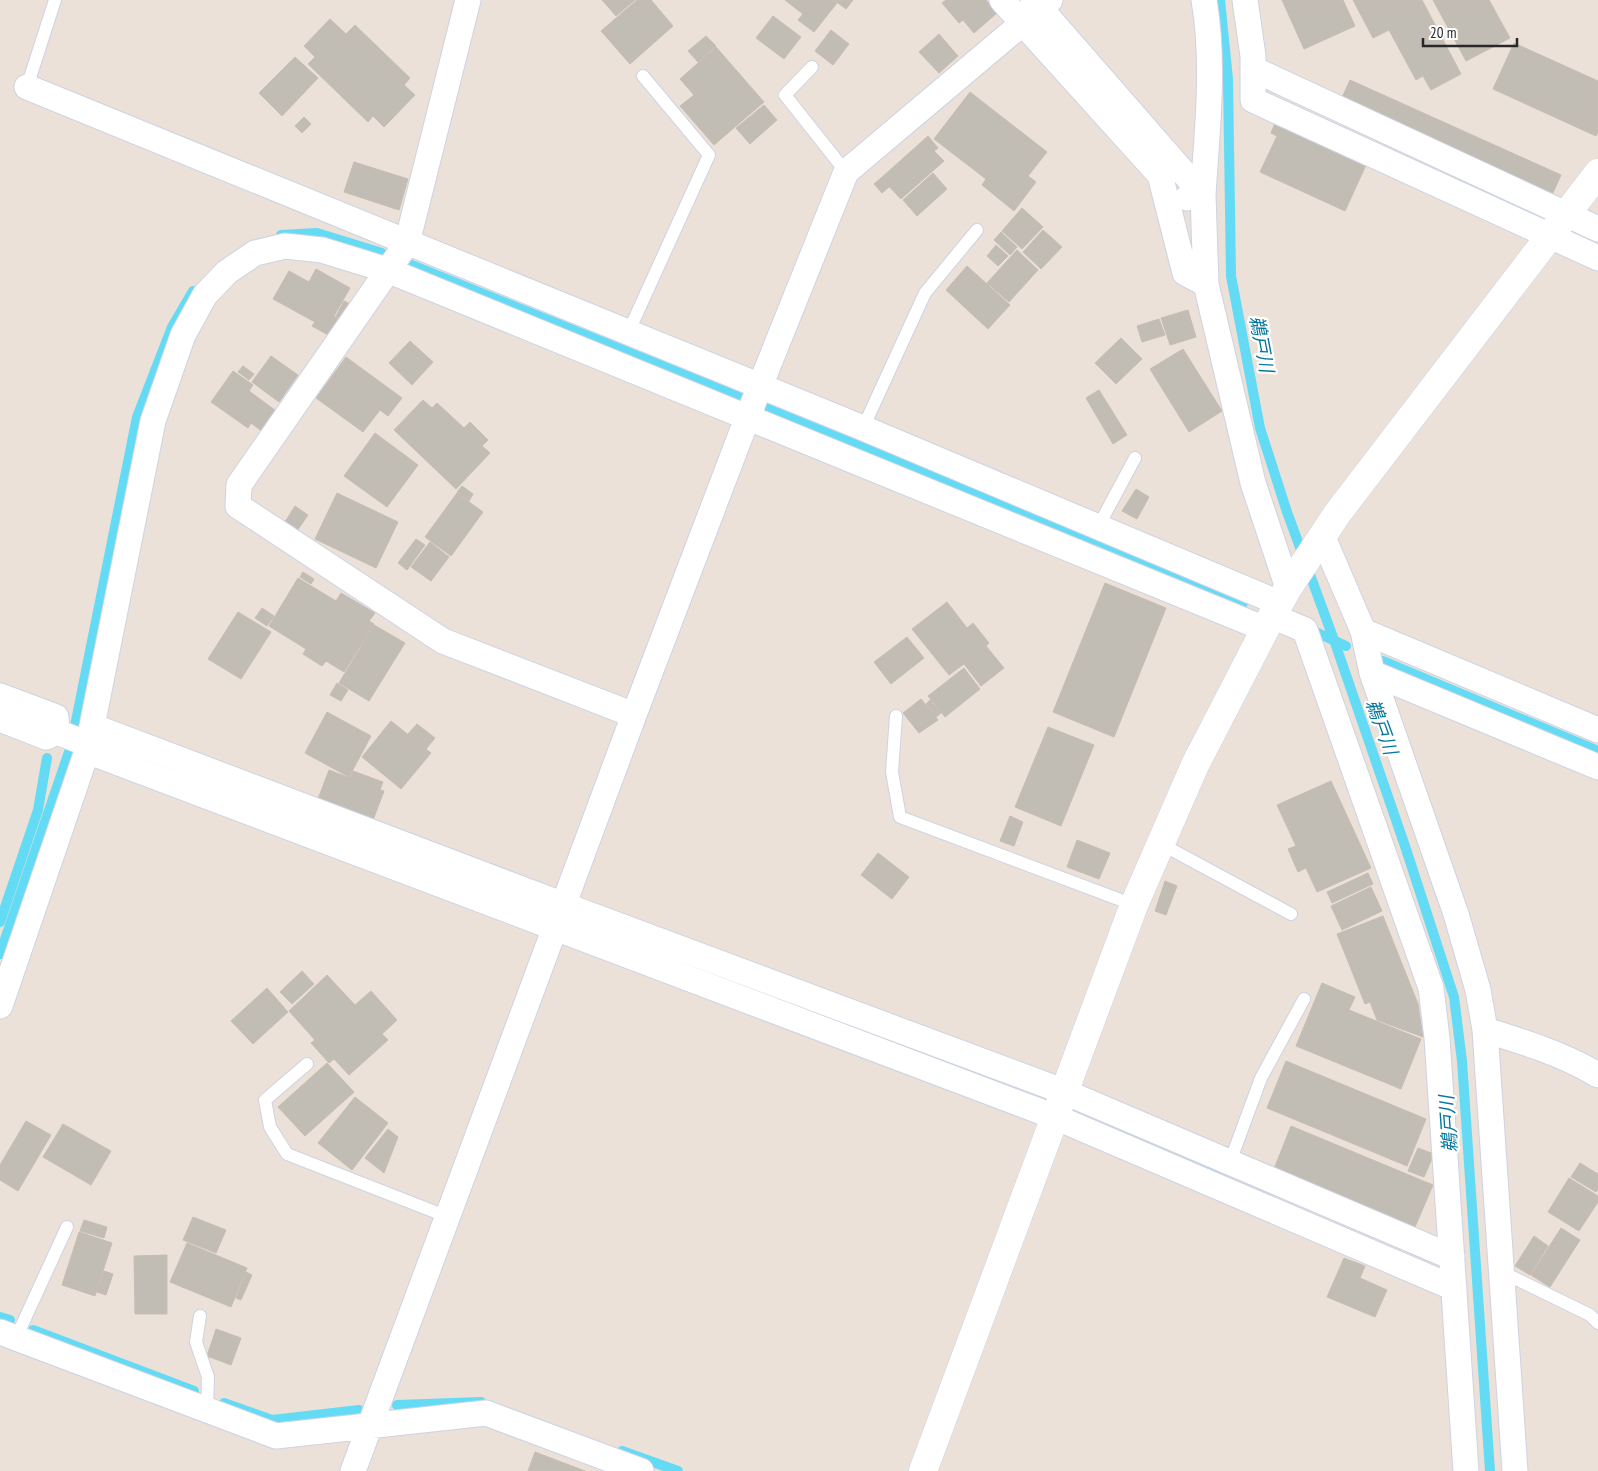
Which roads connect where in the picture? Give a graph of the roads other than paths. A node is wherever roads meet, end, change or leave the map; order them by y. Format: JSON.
{"nodes":[{"id":1,"x":55,"y":0,"type":"edge"},
{"id":2,"x":468,"y":0,"type":"edge"},
{"id":3,"x":1002,"y":0,"type":"edge"},
{"id":4,"x":1204,"y":0,"type":"edge"},
{"id":5,"x":1245,"y":0,"type":"edge"},
{"id":6,"x":1036,"y":8,"type":"edge"},
{"id":7,"x":812,"y":67,"type":"dead end"},
{"id":8,"x":1253,"y":69,"type":"junction"},
{"id":9,"x":642,"y":76,"type":"dead end"},
{"id":10,"x":27,"y":86,"type":"joint"},
{"id":11,"x":846,"y":172,"type":"junction"},
{"id":12,"x":1598,"y":173,"type":"edge"},
{"id":13,"x":1203,"y":195,"type":"junction"},
{"id":14,"x":1167,"y":201,"type":"junction"},
{"id":15,"x":1566,"y":214,"type":"junction"},
{"id":16,"x":1598,"y":229,"type":"edge"},
{"id":17,"x":977,"y":230,"type":"dead end"},
{"id":18,"x":1550,"y":236,"type":"junction"},
{"id":19,"x":407,"y":243,"type":"junction"},
{"id":20,"x":1598,"y":258,"type":"edge"},
{"id":21,"x":387,"y":270,"type":"junction"},
{"id":22,"x":1206,"y":284,"type":"junction"},
{"id":23,"x":628,"y":332,"type":"junction"},
{"id":24,"x":761,"y":387,"type":"junction"},
{"id":25,"x":748,"y":416,"type":"junction"},
{"id":26,"x":863,"y":428,"type":"junction"},
{"id":27,"x":1135,"y":458,"type":"dead end"},
{"id":28,"x":1098,"y":527,"type":"junction"},
{"id":29,"x":1319,"y":540,"type":"junction"},
{"id":30,"x":1279,"y":603,"type":"junction"},
{"id":31,"x":1363,"y":631,"type":"junction"},
{"id":32,"x":1372,"y":673,"type":"junction"},
{"id":33,"x":0,"y":696,"type":"edge"},
{"id":34,"x":634,"y":715,"type":"junction"},
{"id":35,"x":896,"y":716,"type":"dead end"},
{"id":36,"x":0,"y":719,"type":"edge"},
{"id":37,"x":1598,"y":730,"type":"edge"},
{"id":38,"x":58,"y":732,"type":"junction"},
{"id":39,"x":89,"y":740,"type":"junction"},
{"id":40,"x":1598,"y":767,"type":"edge"},
{"id":41,"x":1161,"y":844,"type":"junction"},
{"id":42,"x":564,"y":905,"type":"junction"},
{"id":43,"x":1134,"y":905,"type":"junction"},
{"id":44,"x":1291,"y":914,"type":"dead end"},
{"id":45,"x":555,"y":929,"type":"junction"},
{"id":46,"x":1304,"y":999,"type":"dead end"},
{"id":47,"x":0,"y":1006,"type":"edge"},
{"id":48,"x":1485,"y":1030,"type":"junction"},
{"id":49,"x":308,"y":1064,"type":"dead end"},
{"id":50,"x":1598,"y":1075,"type":"edge"},
{"id":51,"x":1065,"y":1092,"type":"junction"},
{"id":52,"x":1055,"y":1117,"type":"junction"},
{"id":53,"x":1230,"y":1162,"type":"junction"},
{"id":54,"x":448,"y":1217,"type":"junction"},
{"id":55,"x":67,"y":1227,"type":"dead end"},
{"id":56,"x":1452,"y":1257,"type":"junction"},
{"id":57,"x":1502,"y":1272,"type":"junction"},
{"id":58,"x":1454,"y":1288,"type":"junction"},
{"id":59,"x":200,"y":1316,"type":"dead end"},
{"id":60,"x":1598,"y":1322,"type":"edge"},
{"id":61,"x":8,"y":1335,"type":"edge"},
{"id":62,"x":207,"y":1410,"type":"junction"},
{"id":63,"x":371,"y":1425,"type":"junction"},
{"id":64,"x":353,"y":1471,"type":"edge"},
{"id":65,"x":641,"y":1471,"type":"edge"},
{"id":66,"x":923,"y":1471,"type":"edge"},
{"id":67,"x":1466,"y":1471,"type":"edge"},
{"id":68,"x":1515,"y":1471,"type":"edge"}],
"edges":[{"from":1,"to":10,"type":"lane"},
{"from":2,"to":19,"type":"street"},
{"from":3,"to":6,"type":"street"},
{"from":4,"to":13,"type":"street"},
{"from":5,"to":8,"type":"street"},
{"from":6,"to":11,"type":"street"},
{"from":6,"to":13,"type":"street"},
{"from":6,"to":14,"type":"street"},
{"from":7,"to":11,"type":"lane"},
{"from":8,"to":15,"type":"street"},
{"from":8,"to":18,"type":"street"},
{"from":9,"to":23,"type":"lane"},
{"from":10,"to":19,"type":"street"},
{"from":11,"to":24,"type":"street"},
{"from":12,"to":15,"type":"street"},
{"from":13,"to":14,"type":"street"},
{"from":13,"to":22,"type":"street"},
{"from":14,"to":22,"type":"street"},
{"from":15,"to":16,"type":"street"},
{"from":15,"to":18,"type":"street"},
{"from":17,"to":26,"type":"lane"},
{"from":18,"to":20,"type":"street"},
{"from":18,"to":29,"type":"street"},
{"from":19,"to":21,"type":"street"},
{"from":19,"to":23,"type":"street"},
{"from":21,"to":25,"type":"street"},
{"from":21,"to":34,"type":"street"},
{"from":21,"to":39,"type":"street"},
{"from":22,"to":30,"type":"street"},
{"from":23,"to":24,"type":"street"},
{"from":24,"to":25,"type":"street"},
{"from":24,"to":26,"type":"street"},
{"from":25,"to":30,"type":"street"},
{"from":25,"to":34,"type":"street"},
{"from":26,"to":28,"type":"street"},
{"from":27,"to":28,"type":"lane"},
{"from":28,"to":30,"type":"street"},
{"from":29,"to":30,"type":"street"},
{"from":29,"to":31,"type":"street"},
{"from":30,"to":41,"type":"street"},
{"from":30,"to":56,"type":"street"},
{"from":31,"to":32,"type":"street"},
{"from":31,"to":37,"type":"street"},
{"from":32,"to":40,"type":"street"},
{"from":32,"to":48,"type":"street"},
{"from":33,"to":38,"type":"street"},
{"from":34,"to":42,"type":"street"},
{"from":35,"to":43,"type":"lane"},
{"from":36,"to":38,"type":"street"},
{"from":38,"to":39,"type":"street"},
{"from":39,"to":42,"type":"street"},
{"from":39,"to":45,"type":"street"},
{"from":39,"to":47,"type":"street"},
{"from":41,"to":43,"type":"street"},
{"from":41,"to":44,"type":"lane"},
{"from":42,"to":45,"type":"street"},
{"from":42,"to":51,"type":"street"},
{"from":43,"to":51,"type":"street"},
{"from":45,"to":52,"type":"street"},
{"from":45,"to":54,"type":"street"},
{"from":46,"to":53,"type":"lane"},
{"from":48,"to":50,"type":"street"},
{"from":48,"to":57,"type":"street"},
{"from":49,"to":54,"type":"lane"},
{"from":51,"to":52,"type":"street"},
{"from":51,"to":53,"type":"street"},
{"from":52,"to":58,"type":"street"},
{"from":52,"to":66,"type":"street"},
{"from":53,"to":56,"type":"street"},
{"from":54,"to":63,"type":"street"},
{"from":55,"to":61,"type":"lane"},
{"from":56,"to":58,"type":"street"},
{"from":57,"to":60,"type":"lane"},
{"from":57,"to":68,"type":"street"},
{"from":58,"to":67,"type":"street"},
{"from":59,"to":62,"type":"lane"},
{"from":61,"to":62,"type":"street"},
{"from":62,"to":63,"type":"street"},
{"from":63,"to":64,"type":"street"},
{"from":63,"to":65,"type":"street"}]}
